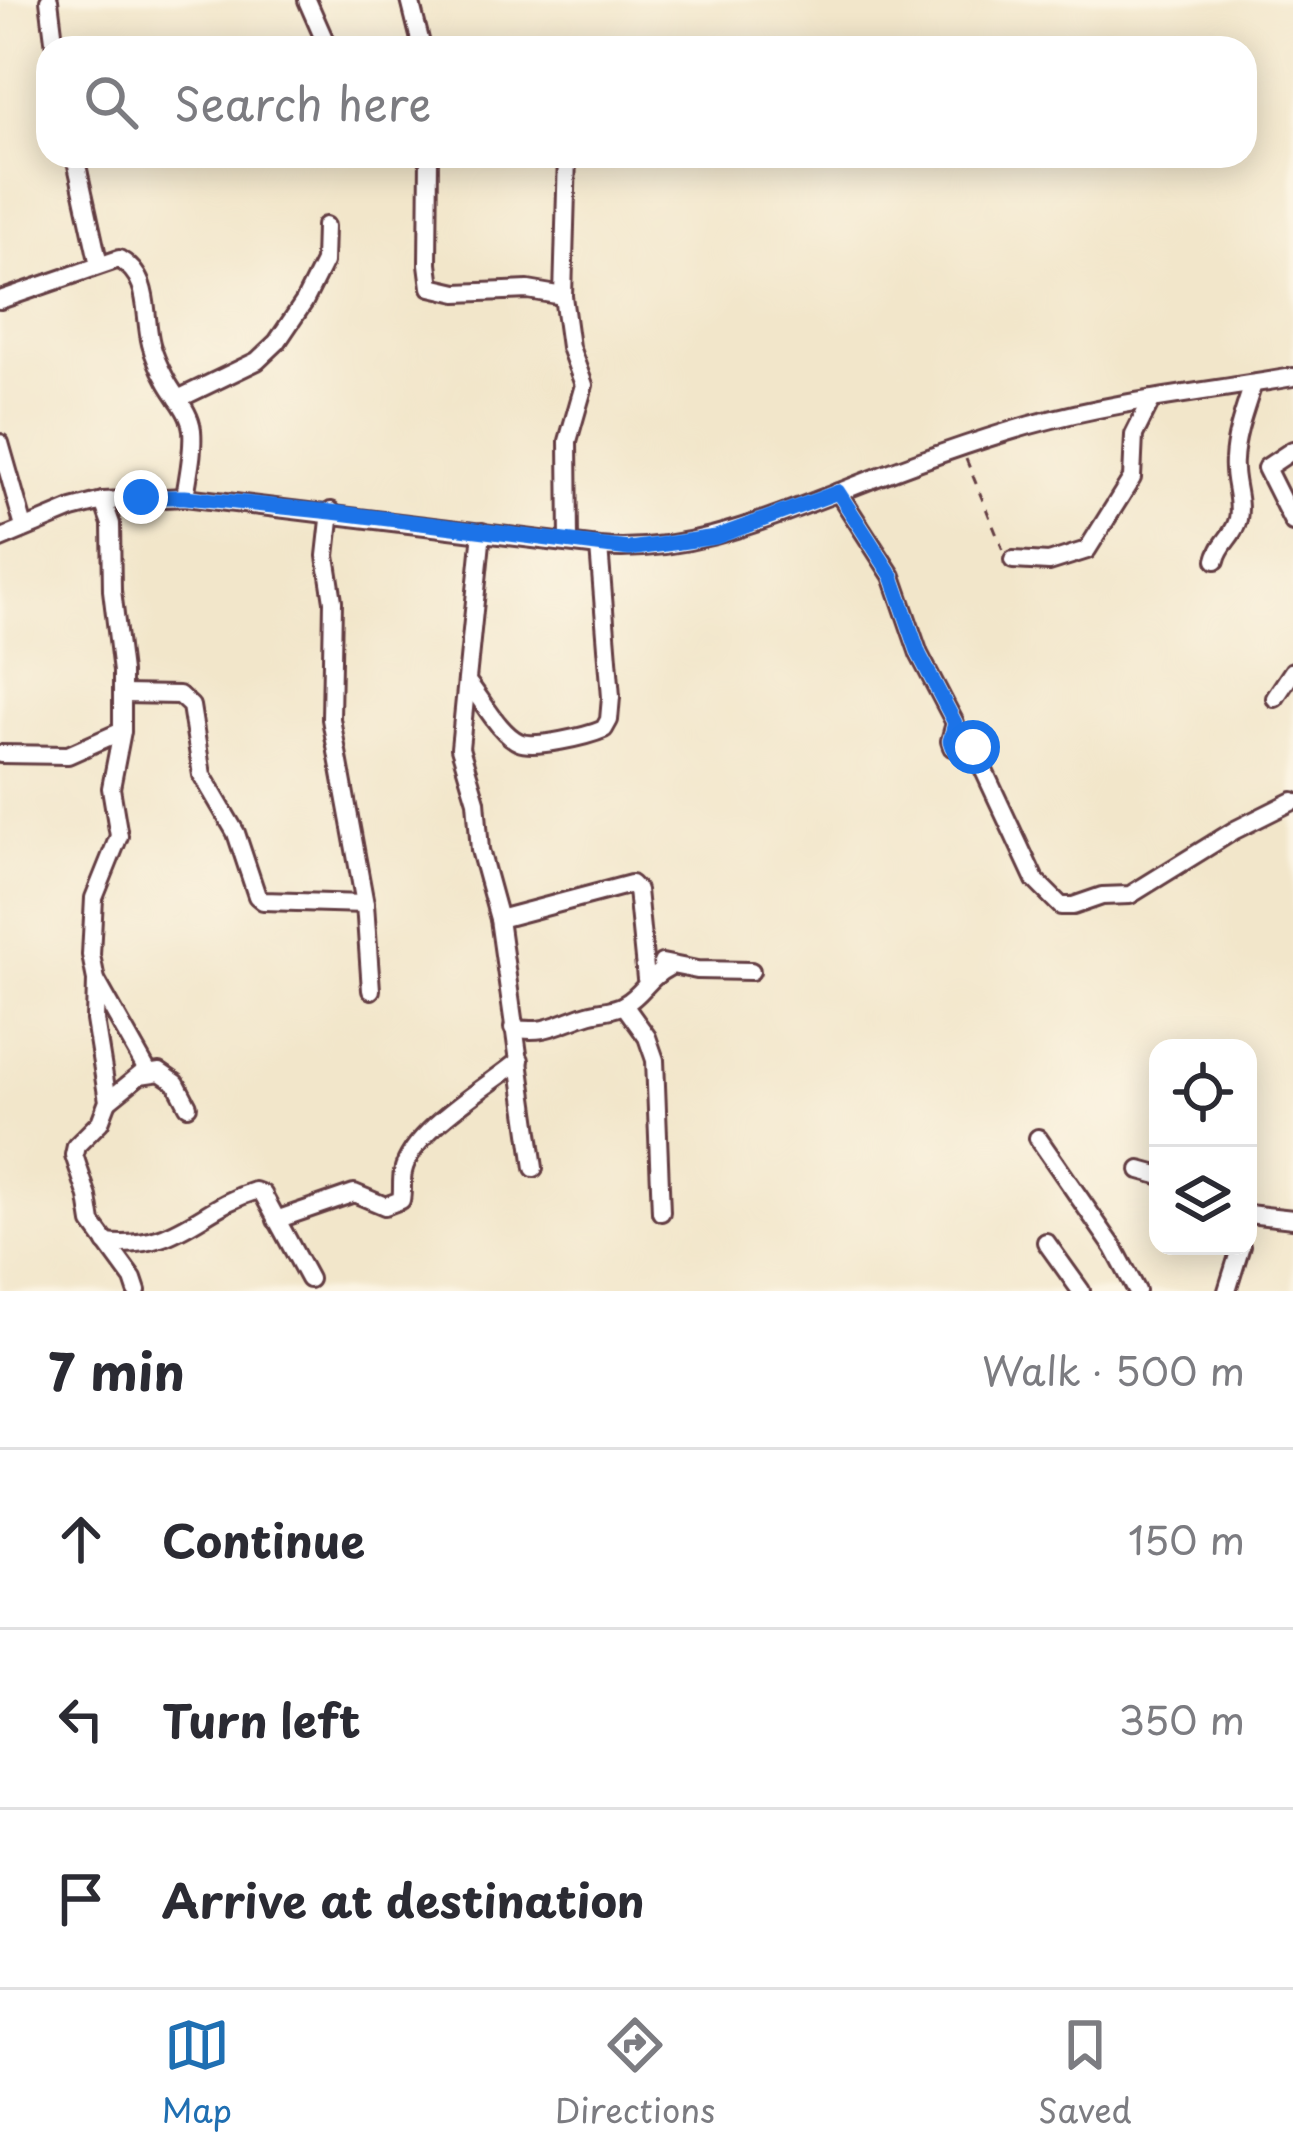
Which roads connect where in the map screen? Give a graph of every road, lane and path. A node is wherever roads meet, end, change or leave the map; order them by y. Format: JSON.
{"nodes":[{"id":1,"x":49,"y":0,"type":"edge"},
{"id":2,"x":307,"y":0,"type":"edge"},
{"id":3,"x":410,"y":0,"type":"edge"},
{"id":4,"x":54,"y":36,"type":"edge"},
{"id":5,"x":323,"y":36,"type":"edge"},
{"id":6,"x":419,"y":36,"type":"edge"},
{"id":7,"x":79,"y":168,"type":"edge"},
{"id":8,"x":429,"y":168,"type":"edge"},
{"id":9,"x":566,"y":168,"type":"edge"},
{"id":10,"x":325,"y":226,"type":"dead end"},
{"id":11,"x":99,"y":265,"type":"junction"},
{"id":12,"x":563,"y":296,"type":"junction"},
{"id":13,"x":0,"y":300,"type":"edge"},
{"id":14,"x":1293,"y":377,"type":"edge"},
{"id":15,"x":1253,"y":384,"type":"junction"},
{"id":16,"x":178,"y":399,"type":"junction"},
{"id":17,"x":1152,"y":399,"type":"junction"},
{"id":18,"x":0,"y":443,"type":"edge"},
{"id":19,"x":962,"y":447,"type":"junction"},
{"id":20,"x":1293,"y":449,"type":"edge"},
{"id":21,"x":838,"y":492,"type":"junction"},
{"id":22,"x":185,"y":497,"type":"junction"},
{"id":23,"x":103,"y":501,"type":"junction"},
{"id":24,"x":332,"y":512,"type":"junction"},
{"id":25,"x":1293,"y":521,"type":"edge"},
{"id":26,"x":24,"y":527,"type":"junction"},
{"id":27,"x":482,"y":532,"type":"junction"},
{"id":28,"x":0,"y":539,"type":"edge"},
{"id":29,"x":568,"y":542,"type":"junction"},
{"id":30,"x":598,"y":547,"type":"junction"},
{"id":31,"x":1013,"y":560,"type":"joint"},
{"id":32,"x":1216,"y":560,"type":"dead end"},
{"id":33,"x":1293,"y":671,"type":"edge"},
{"id":34,"x":470,"y":685,"type":"junction"},
{"id":35,"x":122,"y":694,"type":"junction"},
{"id":36,"x":1275,"y":698,"type":"dead end"},
{"id":37,"x":122,"y":731,"type":"junction"},
{"id":38,"x":0,"y":754,"type":"edge"},
{"id":39,"x":1293,"y":801,"type":"edge"},
{"id":40,"x":365,"y":904,"type":"junction"},
{"id":41,"x":499,"y":919,"type":"junction"},
{"id":42,"x":645,"y":954,"type":"junction"},
{"id":43,"x":668,"y":967,"type":"junction"},
{"id":44,"x":752,"y":970,"type":"dead end"},
{"id":45,"x":646,"y":979,"type":"junction"},
{"id":46,"x":96,"y":980,"type":"junction"},
{"id":47,"x":371,"y":990,"type":"dead end"},
{"id":48,"x":624,"y":1005,"type":"junction"},
{"id":49,"x":514,"y":1028,"type":"junction"},
{"id":50,"x":520,"y":1060,"type":"junction"},
{"id":51,"x":148,"y":1072,"type":"junction"},
{"id":52,"x":109,"y":1101,"type":"junction"},
{"id":53,"x":188,"y":1106,"type":"dead end"},
{"id":54,"x":1038,"y":1138,"type":"dead end"},
{"id":55,"x":534,"y":1168,"type":"dead end"},
{"id":56,"x":661,"y":1212,"type":"dead end"},
{"id":57,"x":1283,"y":1218,"type":"edge"},
{"id":58,"x":276,"y":1220,"type":"junction"},
{"id":59,"x":1257,"y":1235,"type":"edge"},
{"id":60,"x":1046,"y":1242,"type":"dead end"},
{"id":61,"x":106,"y":1243,"type":"junction"},
{"id":62,"x":1240,"y":1255,"type":"edge"},
{"id":63,"x":309,"y":1279,"type":"dead end"},
{"id":64,"x":137,"y":1291,"type":"edge"},
{"id":65,"x":1081,"y":1291,"type":"edge"},
{"id":66,"x":1137,"y":1291,"type":"edge"},
{"id":67,"x":1227,"y":1291,"type":"edge"}],
"edges":[{"from":1,"to":4,"type":"street"},
{"from":2,"to":5,"type":"street"},
{"from":3,"to":6,"type":"street"},
{"from":7,"to":11,"type":"street"},
{"from":8,"to":12,"type":"street"},
{"from":9,"to":12,"type":"street"},
{"from":10,"to":16,"type":"street"},
{"from":11,"to":13,"type":"street"},
{"from":11,"to":16,"type":"street"},
{"from":12,"to":29,"type":"street"},
{"from":14,"to":15,"type":"street"},
{"from":15,"to":17,"type":"street"},
{"from":15,"to":32,"type":"street"},
{"from":16,"to":22,"type":"street"},
{"from":17,"to":19,"type":"street"},
{"from":17,"to":31,"type":"street"},
{"from":18,"to":26,"type":"street"},
{"from":19,"to":21,"type":"street"},
{"from":19,"to":31,"type":"path"},
{"from":20,"to":25,"type":"street"},
{"from":21,"to":30,"type":"street"},
{"from":21,"to":39,"type":"street"},
{"from":22,"to":23,"type":"street"},
{"from":22,"to":24,"type":"street"},
{"from":23,"to":26,"type":"street"},
{"from":23,"to":35,"type":"street"},
{"from":24,"to":27,"type":"street"},
{"from":24,"to":40,"type":"street"},
{"from":26,"to":28,"type":"street"},
{"from":27,"to":29,"type":"street"},
{"from":27,"to":34,"type":"street"},
{"from":29,"to":30,"type":"street"},
{"from":30,"to":34,"type":"street"},
{"from":33,"to":36,"type":"street"},
{"from":34,"to":41,"type":"street"},
{"from":35,"to":37,"type":"street"},
{"from":35,"to":40,"type":"street"},
{"from":37,"to":38,"type":"street"},
{"from":37,"to":46,"type":"street"},
{"from":40,"to":47,"type":"street"},
{"from":41,"to":42,"type":"street"},
{"from":41,"to":49,"type":"street"},
{"from":42,"to":43,"type":"street"},
{"from":42,"to":45,"type":"street"},
{"from":43,"to":44,"type":"street"},
{"from":43,"to":45,"type":"street"},
{"from":45,"to":48,"type":"street"},
{"from":46,"to":51,"type":"street"},
{"from":46,"to":52,"type":"street"},
{"from":48,"to":49,"type":"street"},
{"from":48,"to":56,"type":"street"},
{"from":49,"to":50,"type":"street"},
{"from":50,"to":55,"type":"street"},
{"from":50,"to":58,"type":"street"},
{"from":51,"to":52,"type":"street"},
{"from":51,"to":53,"type":"street"},
{"from":52,"to":61,"type":"street"},
{"from":54,"to":66,"type":"street"},
{"from":57,"to":59,"type":"street"},
{"from":58,"to":61,"type":"street"},
{"from":58,"to":63,"type":"street"},
{"from":60,"to":65,"type":"street"},
{"from":61,"to":64,"type":"street"},
{"from":62,"to":67,"type":"street"}]}
